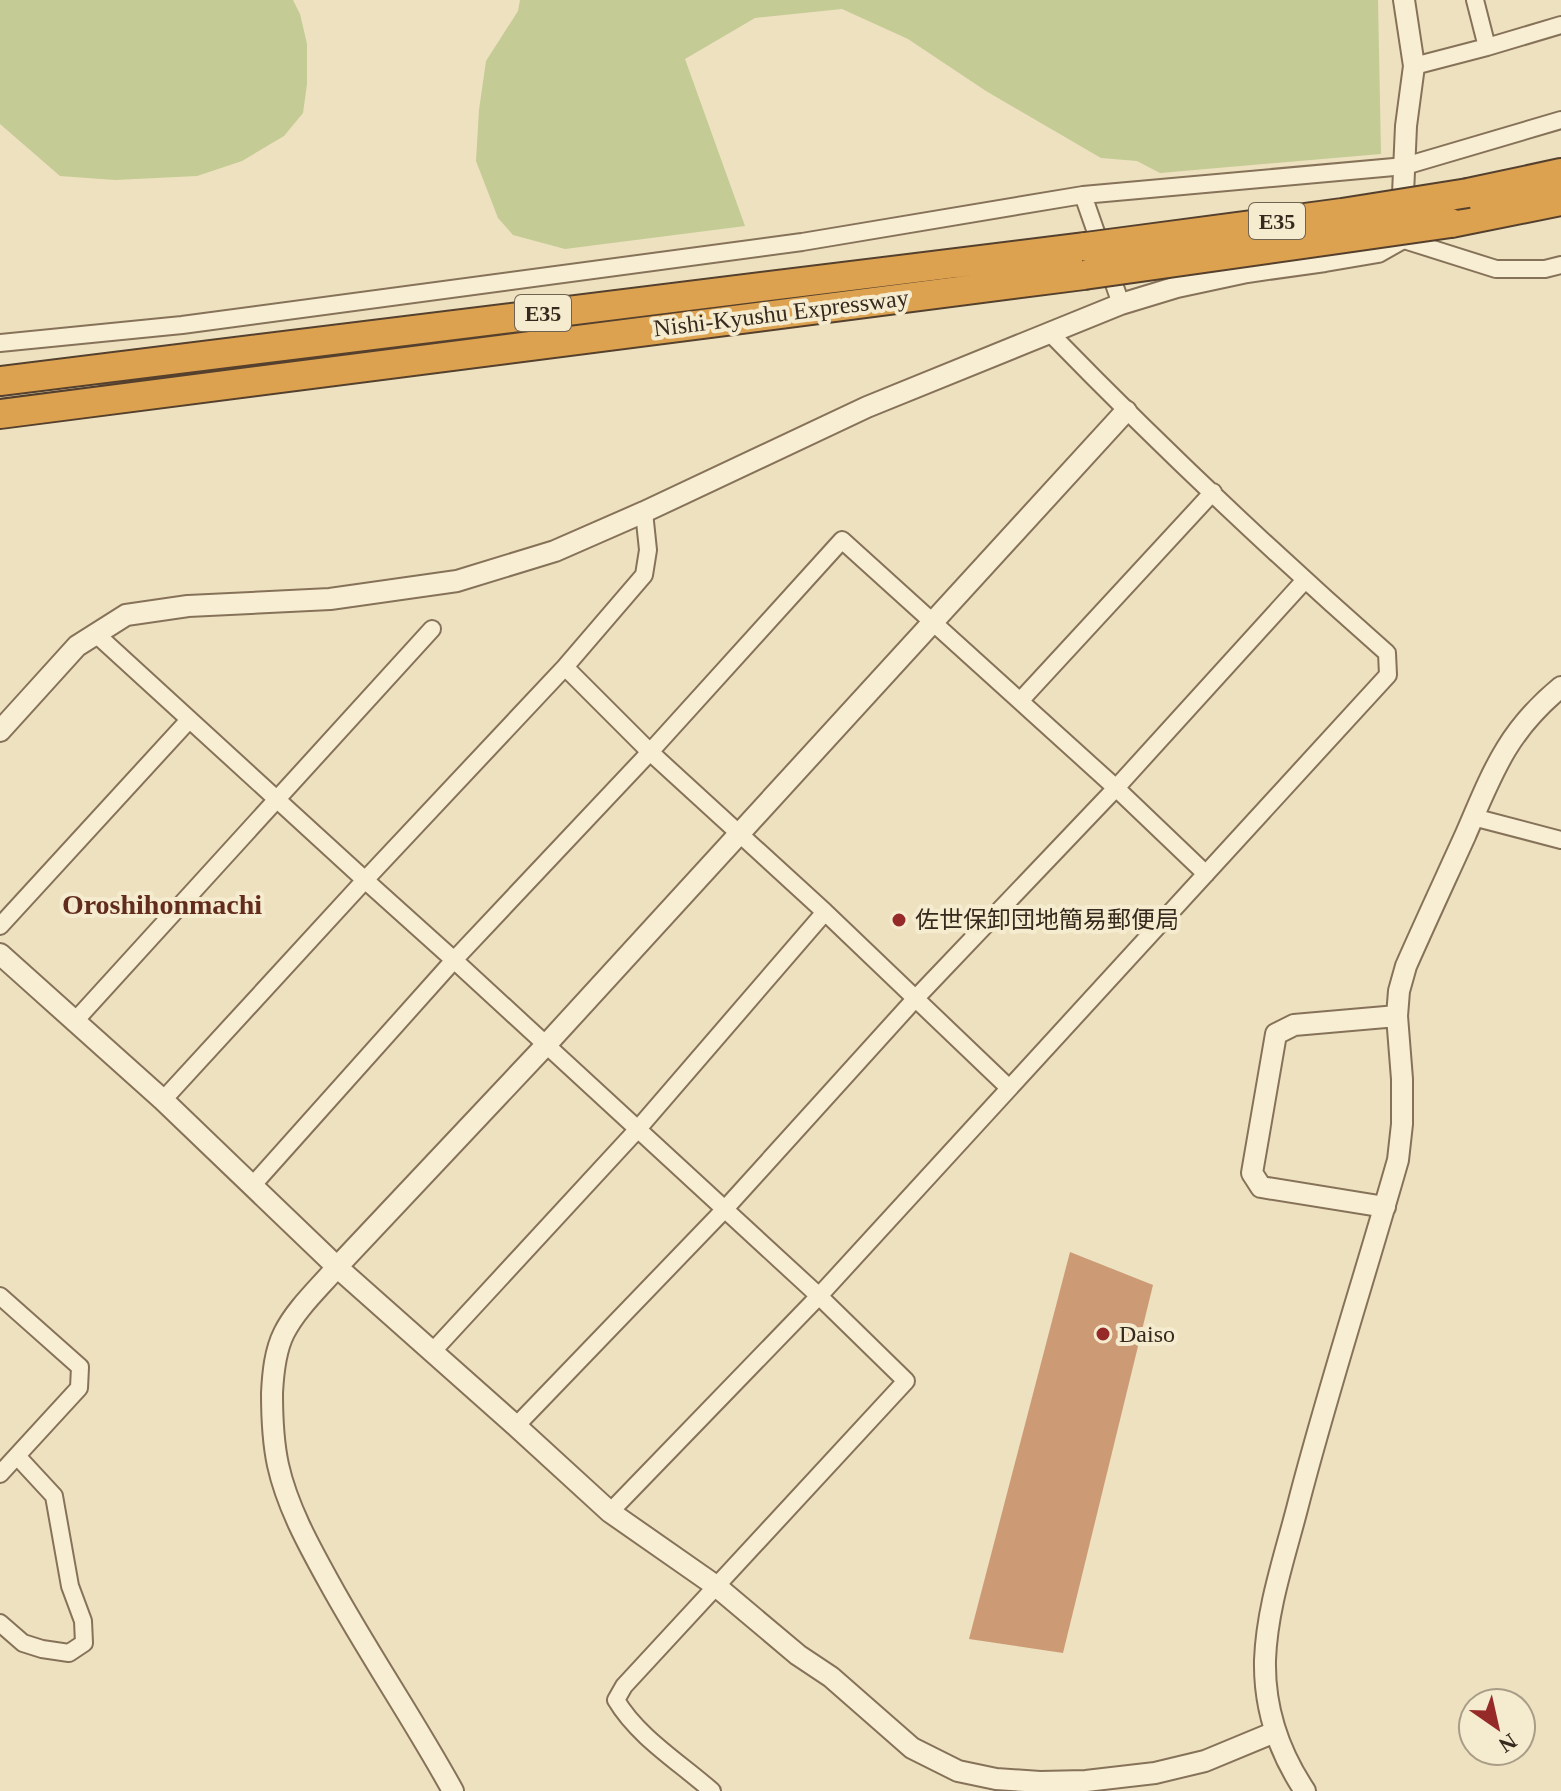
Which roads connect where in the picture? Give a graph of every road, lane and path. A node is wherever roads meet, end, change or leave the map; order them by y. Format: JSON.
{"nodes":[{"id":1,"x":1404,"y":0,"type":"edge"},
{"id":2,"x":1475,"y":0,"type":"edge"},
{"id":3,"x":1561,"y":25,"type":"edge"},
{"id":4,"x":1487,"y":47,"type":"junction"},
{"id":5,"x":1414,"y":66,"type":"junction"},
{"id":6,"x":1561,"y":120,"type":"edge"},
{"id":7,"x":1405,"y":166,"type":"junction"},
{"id":8,"x":1561,"y":173,"type":"edge"},
{"id":9,"x":1083,"y":195,"type":"junction"},
{"id":10,"x":1561,"y":201,"type":"edge"},
{"id":11,"x":1401,"y":239,"type":"junction"},
{"id":12,"x":1561,"y":265,"type":"edge"},
{"id":13,"x":1121,"y":304,"type":"junction"},
{"id":14,"x":1050,"y":333,"type":"junction"},
{"id":15,"x":0,"y":343,"type":"edge"},
{"id":16,"x":0,"y":381,"type":"edge"},
{"id":17,"x":1126,"y":411,"type":"junction"},
{"id":18,"x":0,"y":414,"type":"edge"},
{"id":19,"x":1213,"y":492,"type":"junction"},
{"id":20,"x":644,"y":512,"type":"junction"},
{"id":21,"x":1305,"y":580,"type":"junction"},
{"id":22,"x":933,"y":622,"type":"junction"},
{"id":23,"x":432,"y":629,"type":"dead end"},
{"id":24,"x":96,"y":634,"type":"junction"},
{"id":25,"x":565,"y":667,"type":"junction"},
{"id":26,"x":1561,"y":687,"type":"edge"},
{"id":27,"x":1020,"y":701,"type":"junction"},
{"id":28,"x":189,"y":720,"type":"junction"},
{"id":29,"x":0,"y":731,"type":"edge"},
{"id":30,"x":650,"y":752,"type":"junction"},
{"id":31,"x":1116,"y":788,"type":"junction"},
{"id":32,"x":275,"y":799,"type":"junction"},
{"id":33,"x":1473,"y":817,"type":"junction"},
{"id":34,"x":738,"y":833,"type":"junction"},
{"id":35,"x":1561,"y":840,"type":"edge"},
{"id":36,"x":1206,"y":874,"type":"junction"},
{"id":37,"x":365,"y":880,"type":"junction"},
{"id":38,"x":825,"y":912,"type":"junction"},
{"id":39,"x":0,"y":926,"type":"edge"},
{"id":40,"x":0,"y":954,"type":"edge"},
{"id":41,"x":454,"y":960,"type":"junction"},
{"id":42,"x":915,"y":999,"type":"junction"},
{"id":43,"x":1397,"y":1016,"type":"junction"},
{"id":44,"x":75,"y":1021,"type":"junction"},
{"id":45,"x":546,"y":1045,"type":"junction"},
{"id":46,"x":1008,"y":1087,"type":"junction"},
{"id":47,"x":163,"y":1100,"type":"junction"},
{"id":48,"x":637,"y":1130,"type":"junction"},
{"id":49,"x":252,"y":1186,"type":"junction"},
{"id":50,"x":1385,"y":1207,"type":"junction"},
{"id":51,"x":724,"y":1210,"type":"junction"},
{"id":52,"x":337,"y":1267,"type":"junction"},
{"id":53,"x":0,"y":1296,"type":"edge"},
{"id":54,"x":819,"y":1296,"type":"junction"},
{"id":55,"x":433,"y":1351,"type":"junction"},
{"id":56,"x":516,"y":1426,"type":"junction"},
{"id":57,"x":17,"y":1456,"type":"junction"},
{"id":58,"x":0,"y":1474,"type":"edge"},
{"id":59,"x":610,"y":1512,"type":"junction"},
{"id":60,"x":716,"y":1586,"type":"junction"},
{"id":61,"x":0,"y":1623,"type":"edge"},
{"id":62,"x":1275,"y":1732,"type":"junction"},
{"id":63,"x":453,"y":1791,"type":"edge"},
{"id":64,"x":712,"y":1791,"type":"edge"},
{"id":65,"x":1305,"y":1791,"type":"edge"}],
"edges":[{"from":1,"to":5,"type":"street"},
{"from":2,"to":4,"type":"street"},
{"from":3,"to":4,"type":"street"},
{"from":4,"to":5,"type":"street"},
{"from":5,"to":7,"type":"street"},
{"from":6,"to":7,"type":"street"},
{"from":7,"to":9,"type":"street"},
{"from":7,"to":11,"type":"street"},
{"from":8,"to":16,"type":"highway","name":"Nishi-Kyushu Expressway","number":"E35","bridge":true},
{"from":9,"to":13,"type":"street"},
{"from":9,"to":15,"type":"street"},
{"from":10,"to":18,"type":"highway","name":"Nishi-Kyushu Expressway","number":"E35","bridge":true},
{"from":11,"to":12,"type":"street"},
{"from":11,"to":13,"type":"street"},
{"from":13,"to":14,"type":"street"},
{"from":14,"to":17,"type":"street"},
{"from":14,"to":20,"type":"street"},
{"from":17,"to":19,"type":"street"},
{"from":17,"to":22,"type":"street"},
{"from":19,"to":21,"type":"street"},
{"from":19,"to":27,"type":"street"},
{"from":20,"to":24,"type":"street"},
{"from":20,"to":25,"type":"street"},
{"from":21,"to":31,"type":"street"},
{"from":21,"to":36,"type":"street"},
{"from":22,"to":27,"type":"street"},
{"from":22,"to":30,"type":"street"},
{"from":22,"to":34,"type":"street"},
{"from":23,"to":32,"type":"street"},
{"from":24,"to":28,"type":"street"},
{"from":24,"to":29,"type":"street"},
{"from":25,"to":30,"type":"street"},
{"from":25,"to":37,"type":"street"},
{"from":26,"to":33,"type":"street"},
{"from":27,"to":31,"type":"street"},
{"from":28,"to":32,"type":"street"},
{"from":28,"to":39,"type":"street"},
{"from":30,"to":34,"type":"street"},
{"from":30,"to":41,"type":"street"},
{"from":31,"to":36,"type":"street"},
{"from":31,"to":42,"type":"street"},
{"from":32,"to":37,"type":"street"},
{"from":32,"to":44,"type":"street"},
{"from":33,"to":35,"type":"street"},
{"from":33,"to":43,"type":"street"},
{"from":34,"to":38,"type":"street"},
{"from":34,"to":45,"type":"street"},
{"from":36,"to":46,"type":"street"},
{"from":37,"to":41,"type":"street"},
{"from":37,"to":47,"type":"street"},
{"from":38,"to":42,"type":"street"},
{"from":38,"to":48,"type":"street"},
{"from":40,"to":44,"type":"street"},
{"from":41,"to":45,"type":"street"},
{"from":41,"to":49,"type":"street"},
{"from":42,"to":46,"type":"street"},
{"from":42,"to":51,"type":"street"},
{"from":43,"to":50,"type":"street"},
{"from":43,"to":50,"type":"street"},
{"from":44,"to":47,"type":"street"},
{"from":45,"to":48,"type":"street"},
{"from":45,"to":52,"type":"street"},
{"from":46,"to":54,"type":"street"},
{"from":47,"to":49,"type":"street"},
{"from":48,"to":51,"type":"street"},
{"from":48,"to":55,"type":"street"},
{"from":49,"to":52,"type":"street"},
{"from":50,"to":62,"type":"street"},
{"from":51,"to":54,"type":"street"},
{"from":51,"to":56,"type":"street"},
{"from":52,"to":55,"type":"street"},
{"from":52,"to":63,"type":"street"},
{"from":53,"to":57,"type":"street"},
{"from":54,"to":59,"type":"street"},
{"from":54,"to":60,"type":"street"},
{"from":55,"to":56,"type":"street"},
{"from":56,"to":59,"type":"street"},
{"from":57,"to":58,"type":"street"},
{"from":57,"to":61,"type":"street"},
{"from":59,"to":60,"type":"street"},
{"from":60,"to":62,"type":"street"},
{"from":60,"to":64,"type":"street"},
{"from":62,"to":65,"type":"street"}]}
